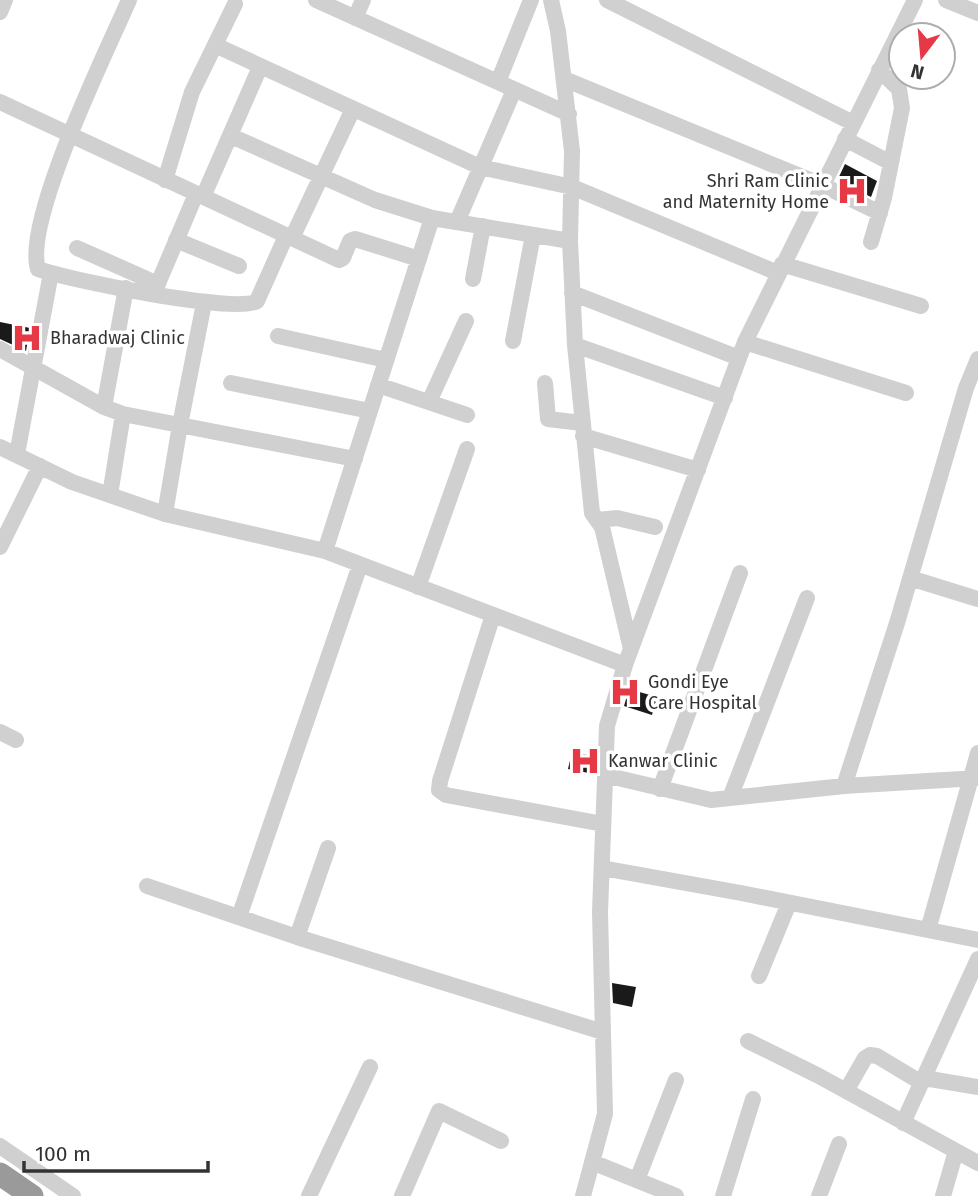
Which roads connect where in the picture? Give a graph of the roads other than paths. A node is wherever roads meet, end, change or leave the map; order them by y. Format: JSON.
{"nodes":[{"id":1,"x":5,"y":0,"type":"edge"},
{"id":2,"x":129,"y":0,"type":"edge"},
{"id":3,"x":316,"y":0,"type":"edge"},
{"id":4,"x":363,"y":0,"type":"edge"},
{"id":5,"x":531,"y":0,"type":"edge"},
{"id":6,"x":551,"y":0,"type":"edge"},
{"id":7,"x":607,"y":0,"type":"edge"},
{"id":8,"x":946,"y":0,"type":"edge"},
{"id":9,"x":907,"y":3,"type":"edge"},
{"id":10,"x":235,"y":4,"type":"dead end"},
{"id":11,"x":0,"y":12,"type":"edge"},
{"id":12,"x":978,"y":13,"type":"edge"},
{"id":13,"x":355,"y":18,"type":"junction"},
{"id":14,"x":215,"y":45,"type":"junction"},
{"id":15,"x":260,"y":67,"type":"junction"},
{"id":16,"x":879,"y":70,"type":"junction"},
{"id":17,"x":564,"y":79,"type":"junction"},
{"id":18,"x":498,"y":82,"type":"junction"},
{"id":19,"x":514,"y":89,"type":"junction"},
{"id":20,"x":0,"y":102,"type":"edge"},
{"id":21,"x":353,"y":109,"type":"junction"},
{"id":22,"x":569,"y":114,"type":"junction"},
{"id":23,"x":853,"y":123,"type":"junction"},
{"id":24,"x":71,"y":135,"type":"junction"},
{"id":25,"x":231,"y":136,"type":"junction"},
{"id":26,"x":845,"y":139,"type":"junction"},
{"id":27,"x":891,"y":163,"type":"junction"},
{"id":28,"x":480,"y":167,"type":"junction"},
{"id":29,"x":321,"y":176,"type":"junction"},
{"id":30,"x":165,"y":180,"type":"junction"},
{"id":31,"x":822,"y":185,"type":"junction"},
{"id":32,"x":572,"y":187,"type":"junction"},
{"id":33,"x":199,"y":196,"type":"junction"},
{"id":34,"x":880,"y":213,"type":"junction"},
{"id":35,"x":432,"y":218,"type":"junction"},
{"id":36,"x":457,"y":222,"type":"junction"},
{"id":37,"x":483,"y":226,"type":"junction"},
{"id":38,"x":533,"y":235,"type":"junction"},
{"id":39,"x":289,"y":237,"type":"junction"},
{"id":40,"x":176,"y":240,"type":"junction"},
{"id":41,"x":570,"y":241,"type":"junction"},
{"id":42,"x":871,"y":242,"type":"dead end"},
{"id":43,"x":78,"y":248,"type":"dead end"},
{"id":44,"x":419,"y":258,"type":"junction"},
{"id":45,"x":239,"y":266,"type":"dead end"},
{"id":46,"x":780,"y":268,"type":"junction"},
{"id":47,"x":51,"y":273,"type":"junction"},
{"id":48,"x":473,"y":279,"type":"dead end"},
{"id":49,"x":126,"y":288,"type":"junction"},
{"id":50,"x":156,"y":289,"type":"junction"},
{"id":51,"x":572,"y":293,"type":"junction"},
{"id":52,"x":204,"y":303,"type":"junction"},
{"id":53,"x":921,"y":306,"type":"dead end"},
{"id":54,"x":466,"y":321,"type":"dead end"},
{"id":55,"x":278,"y":336,"type":"dead end"},
{"id":56,"x":513,"y":341,"type":"dead end"},
{"id":57,"x":575,"y":345,"type":"junction"},
{"id":58,"x":0,"y":349,"type":"edge"},
{"id":59,"x":742,"y":350,"type":"junction"},
{"id":60,"x":978,"y":359,"type":"edge"},
{"id":61,"x":386,"y":360,"type":"junction"},
{"id":62,"x":33,"y":366,"type":"junction"},
{"id":63,"x":231,"y":383,"type":"dead end"},
{"id":64,"x":545,"y":383,"type":"dead end"},
{"id":65,"x":378,"y":384,"type":"junction"},
{"id":66,"x":906,"y":393,"type":"dead end"},
{"id":67,"x":725,"y":398,"type":"junction"},
{"id":68,"x":429,"y":402,"type":"junction"},
{"id":69,"x":104,"y":407,"type":"junction"},
{"id":70,"x":370,"y":411,"type":"junction"},
{"id":71,"x":123,"y":414,"type":"junction"},
{"id":72,"x":467,"y":415,"type":"dead end"},
{"id":73,"x":180,"y":425,"type":"junction"},
{"id":74,"x":583,"y":430,"type":"junction"},
{"id":75,"x":0,"y":447,"type":"edge"},
{"id":76,"x":467,"y":449,"type":"dead end"},
{"id":77,"x":17,"y":454,"type":"junction"},
{"id":78,"x":355,"y":459,"type":"junction"},
{"id":79,"x":40,"y":466,"type":"junction"},
{"id":80,"x":698,"y":470,"type":"junction"},
{"id":81,"x":110,"y":495,"type":"junction"},
{"id":82,"x":165,"y":514,"type":"junction"},
{"id":83,"x":598,"y":520,"type":"junction"},
{"id":84,"x":655,"y":527,"type":"dead end"},
{"id":85,"x":0,"y":547,"type":"edge"},
{"id":86,"x":325,"y":551,"type":"junction"},
{"id":87,"x":360,"y":565,"type":"junction"},
{"id":88,"x":740,"y":573,"type":"dead end"},
{"id":89,"x":910,"y":578,"type":"junction"},
{"id":90,"x":418,"y":587,"type":"junction"},
{"id":91,"x":807,"y":598,"type":"dead end"},
{"id":92,"x":978,"y":599,"type":"edge"},
{"id":93,"x":494,"y":615,"type":"junction"},
{"id":94,"x":628,"y":658,"type":"junction"},
{"id":95,"x":0,"y":732,"type":"edge"},
{"id":96,"x":16,"y":740,"type":"dead end"},
{"id":97,"x":978,"y":753,"type":"edge"},
{"id":98,"x":605,"y":775,"type":"junction"},
{"id":99,"x":974,"y":778,"type":"edge"},
{"id":100,"x":844,"y":786,"type":"junction"},
{"id":101,"x":660,"y":789,"type":"junction"},
{"id":102,"x":730,"y":798,"type":"junction"},
{"id":103,"x":603,"y":824,"type":"junction"},
{"id":104,"x":328,"y":848,"type":"dead end"},
{"id":105,"x":601,"y":868,"type":"junction"},
{"id":106,"x":147,"y":886,"type":"dead end"},
{"id":107,"x":789,"y":903,"type":"junction"},
{"id":108,"x":239,"y":917,"type":"junction"},
{"id":109,"x":928,"y":930,"type":"junction"},
{"id":110,"x":297,"y":937,"type":"junction"},
{"id":111,"x":978,"y":940,"type":"edge"},
{"id":112,"x":978,"y":959,"type":"edge"},
{"id":113,"x":759,"y":976,"type":"dead end"},
{"id":114,"x":603,"y":1032,"type":"junction"},
{"id":115,"x":748,"y":1041,"type":"dead end"},
{"id":116,"x":370,"y":1067,"type":"dead end"},
{"id":117,"x":676,"y":1080,"type":"dead end"},
{"id":118,"x":923,"y":1080,"type":"junction"},
{"id":119,"x":978,"y":1087,"type":"edge"},
{"id":120,"x":846,"y":1091,"type":"junction"},
{"id":121,"x":753,"y":1100,"type":"dead end"},
{"id":122,"x":903,"y":1123,"type":"junction"},
{"id":123,"x":501,"y":1141,"type":"dead end"},
{"id":124,"x":839,"y":1144,"type":"dead end"},
{"id":125,"x":0,"y":1146,"type":"edge"},
{"id":126,"x":956,"y":1151,"type":"junction"},
{"id":127,"x":592,"y":1162,"type":"junction"},
{"id":128,"x":978,"y":1163,"type":"edge"},
{"id":129,"x":0,"y":1174,"type":"edge"},
{"id":130,"x":636,"y":1180,"type":"junction"},
{"id":131,"x":32,"y":1196,"type":"edge"},
{"id":132,"x":73,"y":1196,"type":"edge"},
{"id":133,"x":309,"y":1196,"type":"edge"},
{"id":134,"x":402,"y":1196,"type":"edge"},
{"id":135,"x":583,"y":1196,"type":"edge"},
{"id":136,"x":676,"y":1196,"type":"edge"},
{"id":137,"x":723,"y":1196,"type":"edge"},
{"id":138,"x":819,"y":1196,"type":"edge"},
{"id":139,"x":943,"y":1196,"type":"edge"}],
"edges":[{"from":1,"to":11,"type":"street"},
{"from":2,"to":24,"type":"street"},
{"from":3,"to":13,"type":"street"},
{"from":4,"to":13,"type":"street"},
{"from":5,"to":18,"type":"street"},
{"from":6,"to":17,"type":"street"},
{"from":7,"to":23,"type":"street"},
{"from":8,"to":12,"type":"street"},
{"from":9,"to":16,"type":"street"},
{"from":10,"to":14,"type":"street"},
{"from":13,"to":18,"type":"street"},
{"from":14,"to":15,"type":"street"},
{"from":14,"to":30,"type":"street"},
{"from":15,"to":21,"type":"street"},
{"from":15,"to":25,"type":"street"},
{"from":16,"to":23,"type":"street"},
{"from":16,"to":27,"type":"street"},
{"from":17,"to":22,"type":"street"},
{"from":17,"to":31,"type":"street"},
{"from":18,"to":19,"type":"street"},
{"from":19,"to":22,"type":"street"},
{"from":19,"to":28,"type":"street"},
{"from":20,"to":24,"type":"street"},
{"from":21,"to":28,"type":"street"},
{"from":21,"to":29,"type":"street"},
{"from":22,"to":32,"type":"street"},
{"from":23,"to":26,"type":"street"},
{"from":24,"to":30,"type":"street"},
{"from":24,"to":47,"type":"street"},
{"from":25,"to":29,"type":"street"},
{"from":25,"to":33,"type":"street"},
{"from":26,"to":27,"type":"street"},
{"from":26,"to":31,"type":"street"},
{"from":27,"to":34,"type":"street"},
{"from":28,"to":32,"type":"street"},
{"from":28,"to":36,"type":"street"},
{"from":29,"to":35,"type":"street"},
{"from":29,"to":39,"type":"street"},
{"from":30,"to":33,"type":"street"},
{"from":31,"to":34,"type":"street"},
{"from":31,"to":46,"type":"street"},
{"from":32,"to":41,"type":"street"},
{"from":32,"to":46,"type":"street"},
{"from":33,"to":39,"type":"street"},
{"from":33,"to":40,"type":"street"},
{"from":34,"to":42,"type":"street"},
{"from":35,"to":36,"type":"street"},
{"from":35,"to":44,"type":"street"},
{"from":36,"to":37,"type":"street"},
{"from":37,"to":38,"type":"street"},
{"from":37,"to":48,"type":"street"},
{"from":38,"to":41,"type":"street"},
{"from":38,"to":56,"type":"street"},
{"from":39,"to":44,"type":"street"},
{"from":39,"to":52,"type":"street"},
{"from":40,"to":45,"type":"street"},
{"from":40,"to":50,"type":"street"},
{"from":41,"to":51,"type":"street"},
{"from":43,"to":50,"type":"street"},
{"from":44,"to":61,"type":"street"},
{"from":46,"to":53,"type":"street"},
{"from":46,"to":59,"type":"street"},
{"from":47,"to":49,"type":"street"},
{"from":47,"to":62,"type":"street"},
{"from":49,"to":50,"type":"street"},
{"from":49,"to":69,"type":"street"},
{"from":50,"to":52,"type":"street"},
{"from":51,"to":57,"type":"street"},
{"from":51,"to":59,"type":"street"},
{"from":52,"to":73,"type":"street"},
{"from":54,"to":68,"type":"street"},
{"from":55,"to":61,"type":"street"},
{"from":57,"to":67,"type":"street"},
{"from":57,"to":74,"type":"street"},
{"from":58,"to":62,"type":"street"},
{"from":59,"to":66,"type":"street"},
{"from":59,"to":67,"type":"street"},
{"from":60,"to":89,"type":"street"},
{"from":61,"to":65,"type":"street"},
{"from":62,"to":69,"type":"street"},
{"from":62,"to":77,"type":"street"},
{"from":63,"to":70,"type":"street"},
{"from":64,"to":74,"type":"street"},
{"from":65,"to":68,"type":"street"},
{"from":65,"to":70,"type":"street"},
{"from":67,"to":80,"type":"street"},
{"from":68,"to":72,"type":"street"},
{"from":69,"to":71,"type":"street"},
{"from":70,"to":78,"type":"street"},
{"from":71,"to":73,"type":"street"},
{"from":71,"to":81,"type":"street"},
{"from":73,"to":78,"type":"street"},
{"from":73,"to":82,"type":"street"},
{"from":74,"to":80,"type":"street"},
{"from":74,"to":83,"type":"street"},
{"from":75,"to":77,"type":"street"},
{"from":76,"to":90,"type":"street"},
{"from":77,"to":79,"type":"street"},
{"from":78,"to":86,"type":"street"},
{"from":79,"to":81,"type":"street"},
{"from":79,"to":85,"type":"street"},
{"from":80,"to":94,"type":"street"},
{"from":81,"to":82,"type":"street"},
{"from":82,"to":86,"type":"street"},
{"from":83,"to":84,"type":"street"},
{"from":83,"to":94,"type":"street"},
{"from":86,"to":87,"type":"street"},
{"from":87,"to":90,"type":"street"},
{"from":87,"to":108,"type":"street"},
{"from":88,"to":101,"type":"street"},
{"from":89,"to":92,"type":"street"},
{"from":89,"to":100,"type":"street"},
{"from":90,"to":93,"type":"street"},
{"from":91,"to":102,"type":"street"},
{"from":93,"to":94,"type":"street"},
{"from":93,"to":103,"type":"street"},
{"from":94,"to":98,"type":"street"},
{"from":95,"to":96,"type":"street"},
{"from":97,"to":99,"type":"street"},
{"from":98,"to":101,"type":"street"},
{"from":98,"to":103,"type":"street"},
{"from":99,"to":100,"type":"street"},
{"from":99,"to":109,"type":"street"},
{"from":100,"to":102,"type":"street"},
{"from":101,"to":102,"type":"street"},
{"from":103,"to":105,"type":"street"},
{"from":104,"to":110,"type":"street"},
{"from":105,"to":107,"type":"street"},
{"from":105,"to":114,"type":"street"},
{"from":106,"to":108,"type":"street"},
{"from":107,"to":109,"type":"street"},
{"from":107,"to":113,"type":"street"},
{"from":108,"to":110,"type":"street"},
{"from":109,"to":111,"type":"street"},
{"from":110,"to":114,"type":"street"},
{"from":112,"to":118,"type":"street"},
{"from":114,"to":127,"type":"street"},
{"from":115,"to":120,"type":"street"},
{"from":116,"to":133,"type":"street"},
{"from":117,"to":130,"type":"street"},
{"from":118,"to":119,"type":"street"},
{"from":118,"to":120,"type":"street"},
{"from":118,"to":122,"type":"street"},
{"from":120,"to":122,"type":"street"},
{"from":121,"to":137,"type":"street"},
{"from":122,"to":126,"type":"street"},
{"from":123,"to":134,"type":"street"},
{"from":124,"to":138,"type":"street"},
{"from":125,"to":132,"type":"street"},
{"from":126,"to":128,"type":"street"},
{"from":126,"to":139,"type":"street"},
{"from":127,"to":130,"type":"street"},
{"from":127,"to":135,"type":"street"},
{"from":129,"to":131,"type":"highway"},
{"from":130,"to":136,"type":"street"}]}
